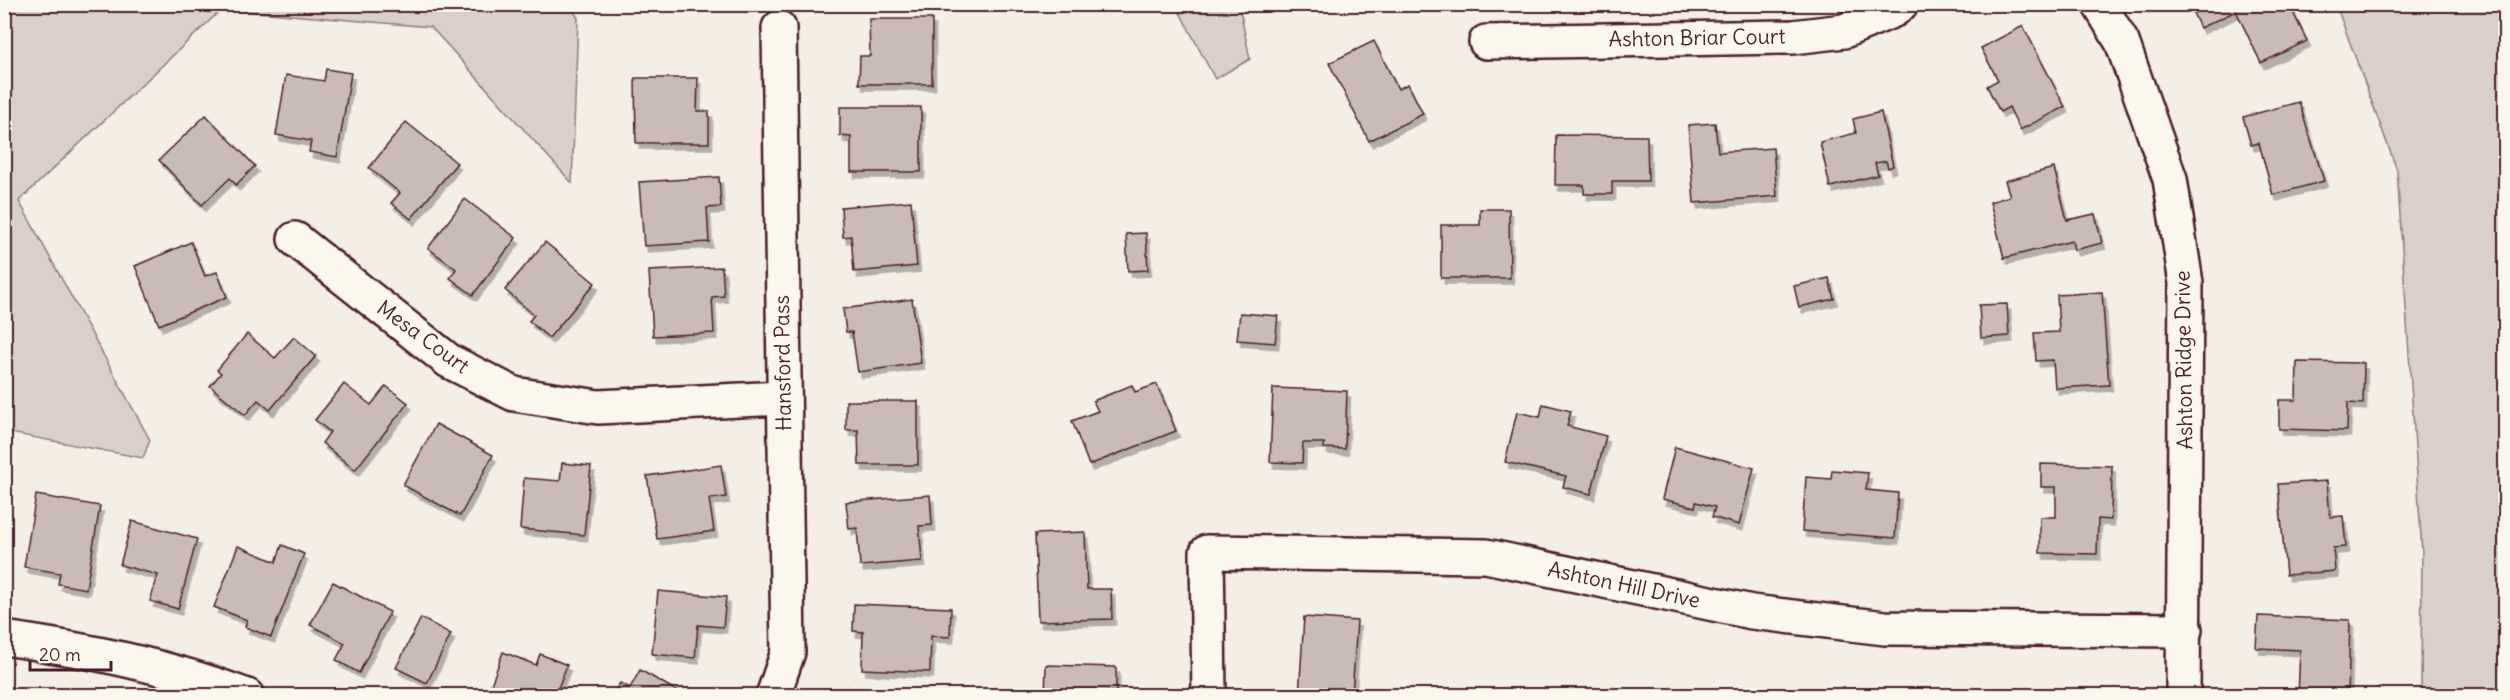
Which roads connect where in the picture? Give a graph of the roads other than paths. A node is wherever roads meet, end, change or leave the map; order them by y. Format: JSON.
{"nodes":[{"id":1,"x":1901,"y":4,"type":"edge"},
{"id":2,"x":2099,"y":4,"type":"edge"},
{"id":3,"x":779,"y":28,"type":"dead end"},
{"id":4,"x":1486,"y":42,"type":"dead end"},
{"id":5,"x":295,"y":239,"type":"dead end"},
{"id":6,"x":783,"y":398,"type":"junction"},
{"id":7,"x":2185,"y":630,"type":"junction"},
{"id":8,"x":4,"y":638,"type":"edge"},
{"id":9,"x":247,"y":696,"type":"edge"},
{"id":10,"x":773,"y":696,"type":"edge"},
{"id":11,"x":1209,"y":696,"type":"edge"},
{"id":12,"x":2183,"y":696,"type":"edge"}],
"edges":[{"from":1,"to":4,"type":"street","name":"Ashton Briar Court"},
{"from":2,"to":7,"type":"street","name":"Ashton Ridge Drive"},
{"from":3,"to":6,"type":"street","name":"Hansford Pass"},
{"from":5,"to":6,"type":"street","name":"Mesa Court"},
{"from":6,"to":10,"type":"street","name":"Hansford Pass"},
{"from":7,"to":11,"type":"street","name":"Ashton Hill Drive"},
{"from":7,"to":12,"type":"street","name":"Ashton Ridge Drive"},
{"from":8,"to":9,"type":"street"}]}
